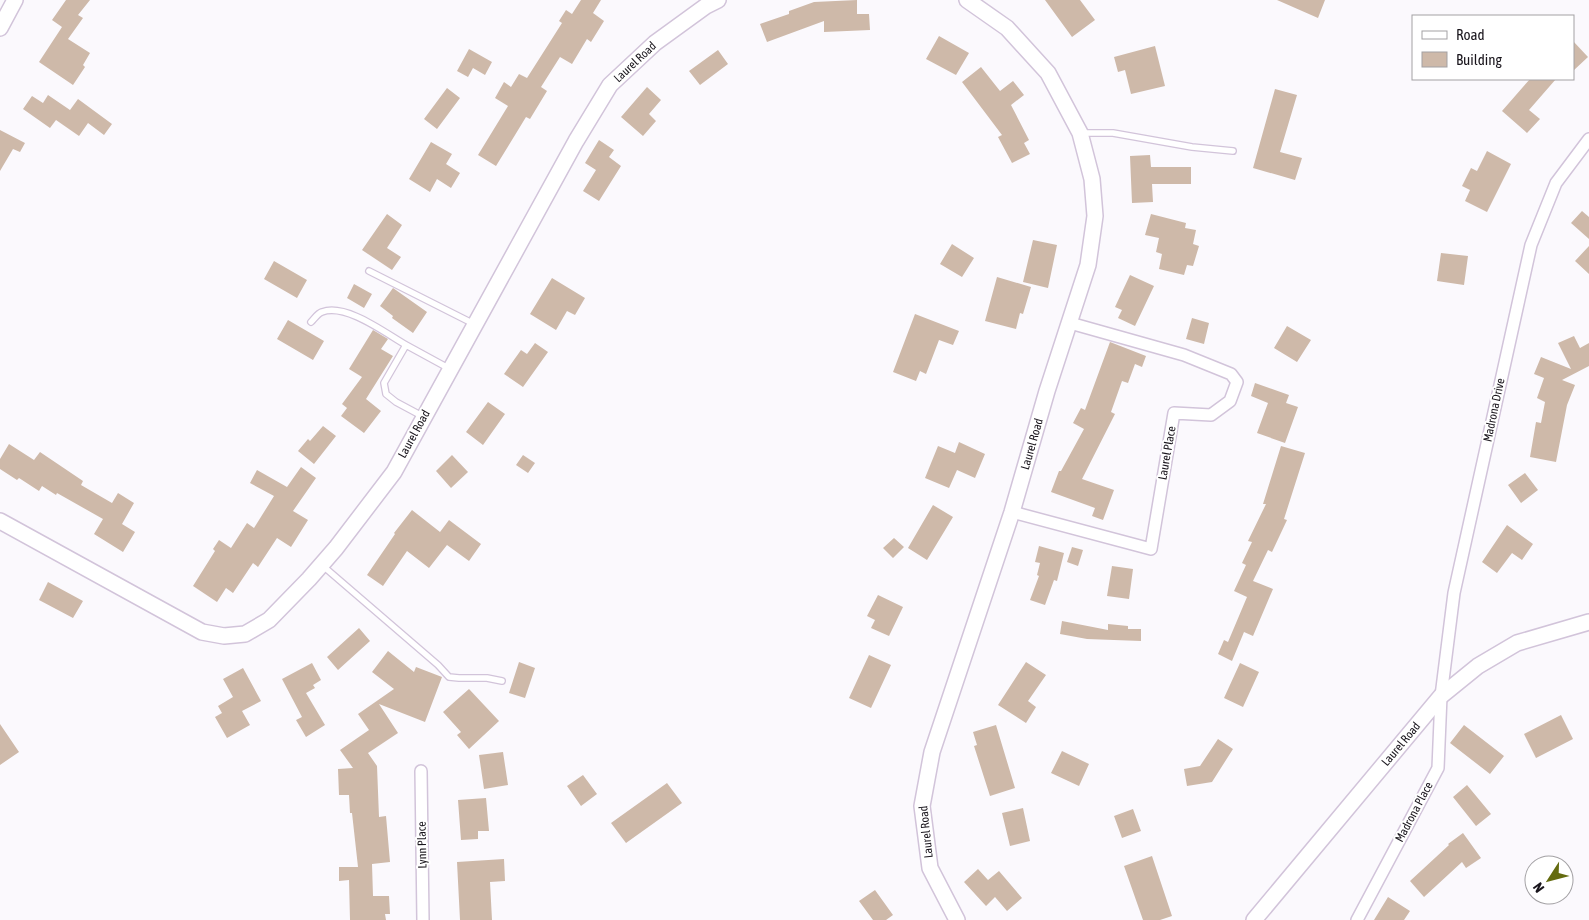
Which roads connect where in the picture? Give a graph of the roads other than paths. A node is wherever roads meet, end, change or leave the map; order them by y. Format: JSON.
{"nodes":[{"id":1,"x":968,"y":0,"type":"edge"},
{"id":2,"x":709,"y":2,"type":"edge"},
{"id":3,"x":8,"y":5,"type":"edge"},
{"id":4,"x":0,"y":28,"type":"edge"},
{"id":5,"x":1080,"y":133,"type":"junction"},
{"id":6,"x":1589,"y":139,"type":"edge"},
{"id":7,"x":1233,"y":151,"type":"dead end"},
{"id":8,"x":369,"y":271,"type":"dead end"},
{"id":9,"x":311,"y":322,"type":"dead end"},
{"id":10,"x":1070,"y":323,"type":"junction"},
{"id":11,"x":475,"y":324,"type":"junction"},
{"id":12,"x":406,"y":345,"type":"junction"},
{"id":13,"x":450,"y":369,"type":"junction"},
{"id":14,"x":424,"y":417,"type":"junction"},
{"id":15,"x":1012,"y":512,"type":"junction"},
{"id":16,"x":0,"y":521,"type":"edge"},
{"id":17,"x":321,"y":565,"type":"junction"},
{"id":18,"x":1589,"y":622,"type":"edge"},
{"id":19,"x":502,"y":681,"type":"dead end"},
{"id":20,"x":1441,"y":696,"type":"junction"},
{"id":21,"x":421,"y":771,"type":"dead end"},
{"id":22,"x":423,"y":920,"type":"edge"},
{"id":23,"x":957,"y":920,"type":"edge"},
{"id":24,"x":1254,"y":920,"type":"edge"},
{"id":25,"x":1357,"y":920,"type":"edge"}],
"edges":[{"from":1,"to":5,"type":"street","name":"Laurel Road"},
{"from":2,"to":11,"type":"street","name":"Laurel Road"},
{"from":3,"to":4,"type":"street"},
{"from":5,"to":7,"type":"lane"},
{"from":5,"to":10,"type":"street","name":"Laurel Road"},
{"from":6,"to":20,"type":"street","name":"Madrona Drive"},
{"from":8,"to":11,"type":"lane"},
{"from":9,"to":12,"type":"lane"},
{"from":10,"to":15,"type":"street","name":"Laurel Road"},
{"from":10,"to":15,"type":"street","name":"Laurel Place"},
{"from":11,"to":13,"type":"street","name":"Laurel Road"},
{"from":12,"to":13,"type":"lane"},
{"from":12,"to":14,"type":"lane"},
{"from":13,"to":14,"type":"street","name":"Laurel Road"},
{"from":14,"to":17,"type":"street","name":"Laurel Road"},
{"from":15,"to":23,"type":"street","name":"Laurel Road"},
{"from":16,"to":17,"type":"street","name":"Laurel Road"},
{"from":17,"to":19,"type":"lane"},
{"from":18,"to":20,"type":"street","name":"Laurel Road"},
{"from":20,"to":24,"type":"street","name":"Laurel Road"},
{"from":20,"to":25,"type":"street","name":"Madrona Place"},
{"from":21,"to":22,"type":"street","name":"Lynn Place"}]}
